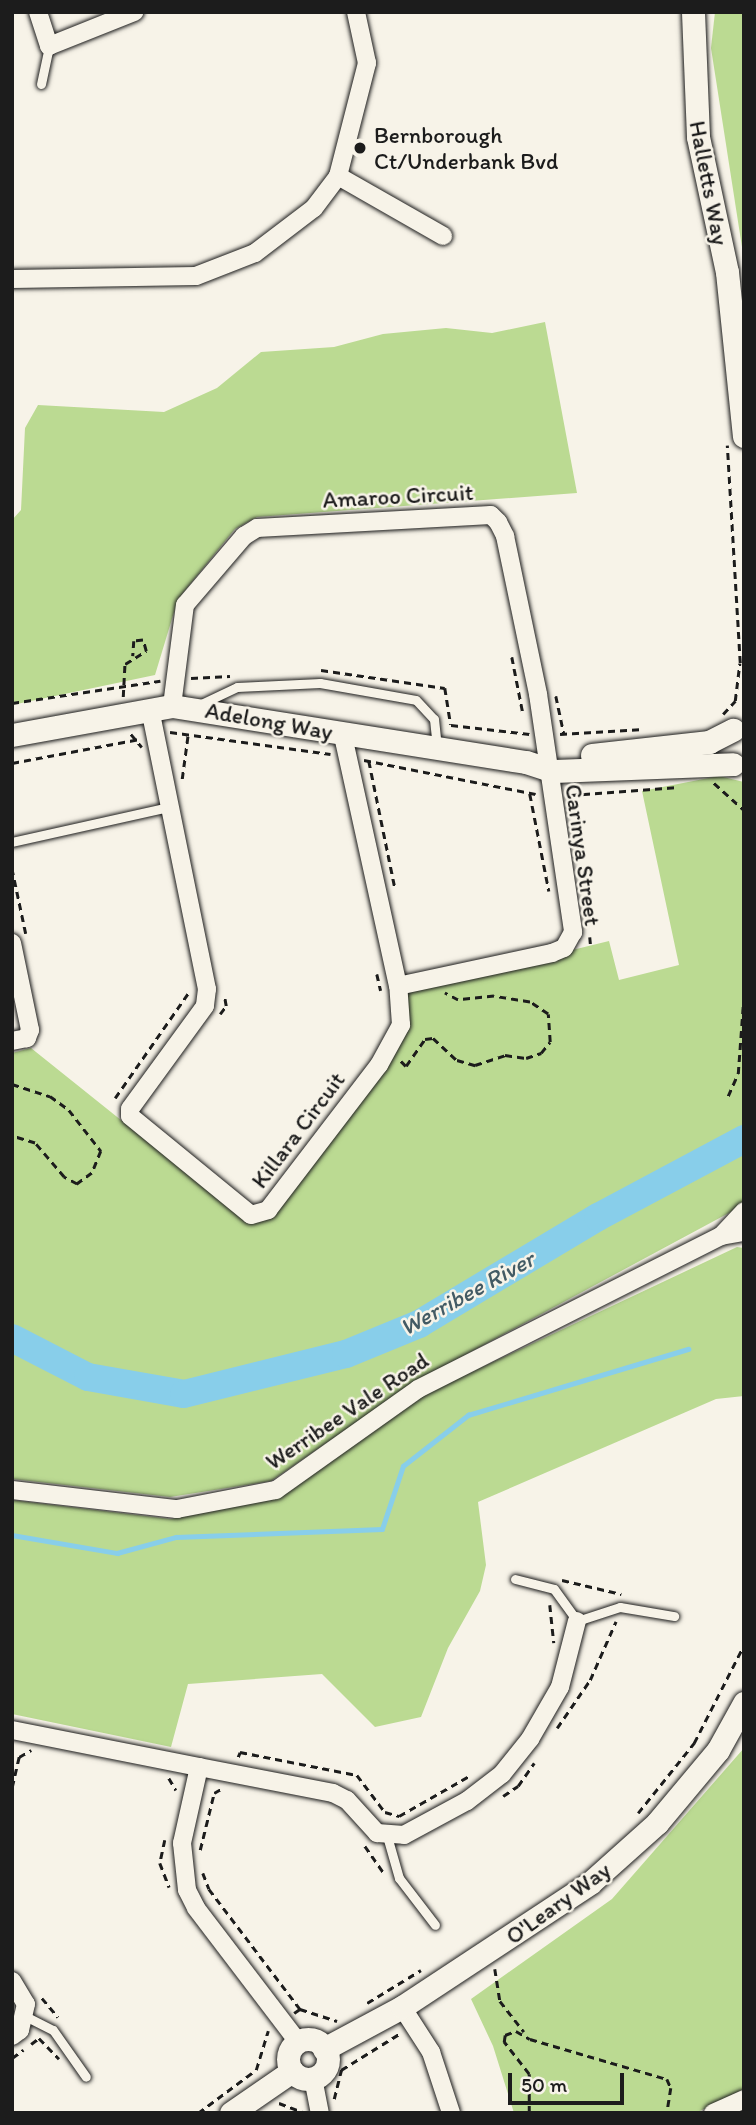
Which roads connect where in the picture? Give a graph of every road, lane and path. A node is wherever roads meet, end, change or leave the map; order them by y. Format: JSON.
{"nodes":[{"id":1,"x":38,"y":12,"type":"edge"},
{"id":2,"x":134,"y":12,"type":"edge"},
{"id":3,"x":356,"y":12,"type":"edge"},
{"id":4,"x":693,"y":12,"type":"edge"},
{"id":5,"x":48,"y":46,"type":"junction"},
{"id":6,"x":41,"y":84,"type":"dead end"},
{"id":7,"x":338,"y":176,"type":"junction"},
{"id":8,"x":443,"y":236,"type":"dead end"},
{"id":9,"x":12,"y":279,"type":"edge"},
{"id":10,"x":735,"y":435,"type":"edge"},
{"id":11,"x":511,"y":653,"type":"dead end"},
{"id":12,"x":133,"y":656,"type":"junction"},
{"id":13,"x":193,"y":666,"type":"dead end"},
{"id":14,"x":741,"y":668,"type":"edge"},
{"id":15,"x":192,"y":678,"type":"dead end"},
{"id":16,"x":172,"y":708,"type":"junction"},
{"id":17,"x":126,"y":713,"type":"junction"},
{"id":18,"x":732,"y":721,"type":"edge"},
{"id":19,"x":527,"y":733,"type":"dead end"},
{"id":20,"x":188,"y":734,"type":"dead end"},
{"id":21,"x":12,"y":735,"type":"edge"},
{"id":22,"x":337,"y":745,"type":"junction"},
{"id":23,"x":437,"y":751,"type":"junction"},
{"id":24,"x":144,"y":757,"type":"dead end"},
{"id":25,"x":369,"y":761,"type":"dead end"},
{"id":26,"x":541,"y":763,"type":"junction"},
{"id":27,"x":334,"y":767,"type":"dead end"},
{"id":28,"x":738,"y":769,"type":"edge"},
{"id":29,"x":182,"y":781,"type":"dead end"},
{"id":30,"x":714,"y":784,"type":"dead end"},
{"id":31,"x":530,"y":793,"type":"dead end"},
{"id":32,"x":169,"y":807,"type":"junction"},
{"id":33,"x":744,"y":810,"type":"edge"},
{"id":34,"x":12,"y":842,"type":"edge"},
{"id":35,"x":396,"y":891,"type":"dead end"},
{"id":36,"x":550,"y":898,"type":"dead end"},
{"id":37,"x":12,"y":943,"type":"edge"},
{"id":38,"x":375,"y":962,"type":"dead end"},
{"id":39,"x":440,"y":978,"type":"junction"},
{"id":40,"x":193,"y":986,"type":"dead end"},
{"id":41,"x":398,"y":986,"type":"junction"},
{"id":42,"x":223,"y":993,"type":"dead end"},
{"id":43,"x":744,"y":993,"type":"edge"},
{"id":44,"x":382,"y":997,"type":"dead end"},
{"id":45,"x":218,"y":1016,"type":"dead end"},
{"id":46,"x":12,"y":1041,"type":"edge"},
{"id":47,"x":387,"y":1051,"type":"junction"},
{"id":48,"x":742,"y":1054,"type":"edge"},
{"id":49,"x":12,"y":1084,"type":"edge"},
{"id":50,"x":728,"y":1096,"type":"dead end"},
{"id":51,"x":115,"y":1098,"type":"dead end"},
{"id":52,"x":12,"y":1136,"type":"edge"},
{"id":53,"x":744,"y":1211,"type":"edge"},
{"id":54,"x":744,"y":1232,"type":"edge"},
{"id":55,"x":721,"y":1236,"type":"junction"},
{"id":56,"x":12,"y":1489,"type":"edge"},
{"id":57,"x":556,"y":1578,"type":"dead end"},
{"id":58,"x":514,"y":1579,"type":"dead end"},
{"id":59,"x":633,"y":1597,"type":"dead end"},
{"id":60,"x":674,"y":1616,"type":"dead end"},
{"id":61,"x":577,"y":1620,"type":"junction"},
{"id":62,"x":744,"y":1644,"type":"edge"},
{"id":63,"x":744,"y":1703,"type":"edge"},
{"id":64,"x":12,"y":1730,"type":"edge"},
{"id":65,"x":34,"y":1748,"type":"dead end"},
{"id":66,"x":15,"y":1764,"type":"edge"},
{"id":67,"x":200,"y":1767,"type":"junction"},
{"id":68,"x":166,"y":1774,"type":"dead end"},
{"id":69,"x":12,"y":1787,"type":"edge"},
{"id":70,"x":174,"y":1801,"type":"dead end"},
{"id":71,"x":628,"y":1822,"type":"dead end"},
{"id":72,"x":359,"y":1836,"type":"dead end"},
{"id":73,"x":387,"y":1836,"type":"junction"},
{"id":74,"x":165,"y":1838,"type":"dead end"},
{"id":75,"x":389,"y":1878,"type":"dead end"},
{"id":76,"x":172,"y":1894,"type":"dead end"},
{"id":77,"x":435,"y":1925,"type":"dead end"},
{"id":78,"x":432,"y":1963,"type":"dead end"},
{"id":79,"x":494,"y":1968,"type":"dead end"},
{"id":80,"x":12,"y":1981,"type":"edge"},
{"id":81,"x":36,"y":1989,"type":"dead end"},
{"id":82,"x":360,"y":2007,"type":"dead end"},
{"id":83,"x":402,"y":2007,"type":"junction"},
{"id":84,"x":349,"y":2014,"type":"dead end"},
{"id":85,"x":25,"y":2016,"type":"junction"},
{"id":86,"x":260,"y":2021,"type":"dead end"},
{"id":87,"x":283,"y":2021,"type":"junction"},
{"id":88,"x":65,"y":2027,"type":"dead end"},
{"id":89,"x":268,"y":2031,"type":"junction"},
{"id":90,"x":524,"y":2032,"type":"junction"},
{"id":91,"x":12,"y":2036,"type":"edge"},
{"id":92,"x":299,"y":2042,"type":"junction"},
{"id":93,"x":324,"y":2049,"type":"junction"},
{"id":94,"x":68,"y":2052,"type":"junction"},
{"id":95,"x":12,"y":2058,"type":"edge"},
{"id":96,"x":302,"y":2074,"type":"junction"},
{"id":97,"x":86,"y":2077,"type":"dead end"},
{"id":98,"x":744,"y":2099,"type":"edge"},
{"id":99,"x":271,"y":2108,"type":"dead end"},
{"id":100,"x":302,"y":2112,"type":"edge"},
{"id":101,"x":198,"y":2113,"type":"edge"},
{"id":102,"x":231,"y":2113,"type":"edge"},
{"id":103,"x":320,"y":2113,"type":"edge"},
{"id":104,"x":451,"y":2113,"type":"edge"},
{"id":105,"x":529,"y":2113,"type":"edge"},
{"id":106,"x":667,"y":2113,"type":"edge"},
{"id":107,"x":713,"y":2113,"type":"edge"}],
"edges":[{"from":1,"to":5,"type":"street"},
{"from":2,"to":5,"type":"street"},
{"from":3,"to":7,"type":"street"},
{"from":4,"to":10,"type":"street","name":"Halletts Way"},
{"from":5,"to":6,"type":"lane"},
{"from":7,"to":8,"type":"street"},
{"from":7,"to":9,"type":"street"},
{"from":10,"to":14,"type":"path"},
{"from":11,"to":19,"type":"path"},
{"from":12,"to":12,"type":"path"},
{"from":12,"to":17,"type":"path"},
{"from":13,"to":15,"type":"path"},
{"from":14,"to":18,"type":"path"},
{"from":16,"to":17,"type":"street","name":"Adelong Way"},
{"from":16,"to":22,"type":"street","name":"Adelong Way"},
{"from":16,"to":23,"type":"lane"},
{"from":16,"to":26,"type":"street","name":"Amaroo Circuit"},
{"from":16,"to":32,"type":"street","name":"Killara Circuit"},
{"from":17,"to":21,"type":"street","name":"Adelong Way"},
{"from":17,"to":24,"type":"path"},
{"from":18,"to":26,"type":"street","name":"Adelong Way"},
{"from":18,"to":28,"type":"street"},
{"from":20,"to":29,"type":"path"},
{"from":22,"to":23,"type":"street","name":"Adelong Way"},
{"from":22,"to":27,"type":"path"},
{"from":22,"to":41,"type":"street","name":"Killara Circuit"},
{"from":23,"to":26,"type":"street","name":"Adelong Way"},
{"from":25,"to":35,"type":"path"},
{"from":26,"to":28,"type":"street","name":"Adelong Way"},
{"from":26,"to":39,"type":"street","name":"Carinya Street"},
{"from":30,"to":33,"type":"path"},
{"from":31,"to":36,"type":"path"},
{"from":32,"to":34,"type":"lane"},
{"from":32,"to":47,"type":"street","name":"Killara Circuit"},
{"from":37,"to":46,"type":"street"},
{"from":38,"to":44,"type":"path"},
{"from":39,"to":41,"type":"street","name":"Carinya Street"},
{"from":39,"to":47,"type":"path"},
{"from":40,"to":51,"type":"path"},
{"from":41,"to":47,"type":"street","name":"Killara Circuit"},
{"from":42,"to":45,"type":"path"},
{"from":43,"to":48,"type":"path"},
{"from":48,"to":50,"type":"path"},
{"from":49,"to":52,"type":"path"},
{"from":53,"to":55,"type":"street","name":"Werribee Vale Road"},
{"from":54,"to":55,"type":"street","name":"Werribee Vale Road"},
{"from":55,"to":56,"type":"street","name":"Werribee Vale Road"},
{"from":57,"to":59,"type":"path"},
{"from":58,"to":61,"type":"lane"},
{"from":60,"to":61,"type":"lane"},
{"from":61,"to":73,"type":"street"},
{"from":62,"to":71,"type":"path"},
{"from":63,"to":83,"type":"street","name":"O'Leary Way"},
{"from":64,"to":67,"type":"street"},
{"from":65,"to":66,"type":"path"},
{"from":66,"to":69,"type":"path"},
{"from":67,"to":73,"type":"street"},
{"from":67,"to":87,"type":"street"},
{"from":68,"to":70,"type":"path"},
{"from":72,"to":75,"type":"path"},
{"from":73,"to":77,"type":"lane"},
{"from":74,"to":76,"type":"path"},
{"from":78,"to":82,"type":"path"},
{"from":79,"to":90,"type":"path"},
{"from":80,"to":85,"type":"street"},
{"from":81,"to":88,"type":"path"},
{"from":83,"to":93,"type":"street","name":"O'Leary Way"},
{"from":83,"to":104,"type":"street"},
{"from":84,"to":87,"type":"path"},
{"from":85,"to":91,"type":"street"},
{"from":85,"to":94,"type":"lane"},
{"from":86,"to":89,"type":"path"},
{"from":87,"to":89,"type":"path"},
{"from":87,"to":92,"type":"street"},
{"from":89,"to":101,"type":"path"},
{"from":90,"to":105,"type":"path"},
{"from":90,"to":106,"type":"path"},
{"from":92,"to":93,"type":"street"},
{"from":92,"to":96,"type":"street"},
{"from":93,"to":96,"type":"street"},
{"from":94,"to":95,"type":"path"},
{"from":94,"to":97,"type":"lane"},
{"from":96,"to":102,"type":"street"},
{"from":96,"to":103,"type":"street"},
{"from":98,"to":107,"type":"street"},
{"from":99,"to":100,"type":"path"}]}
